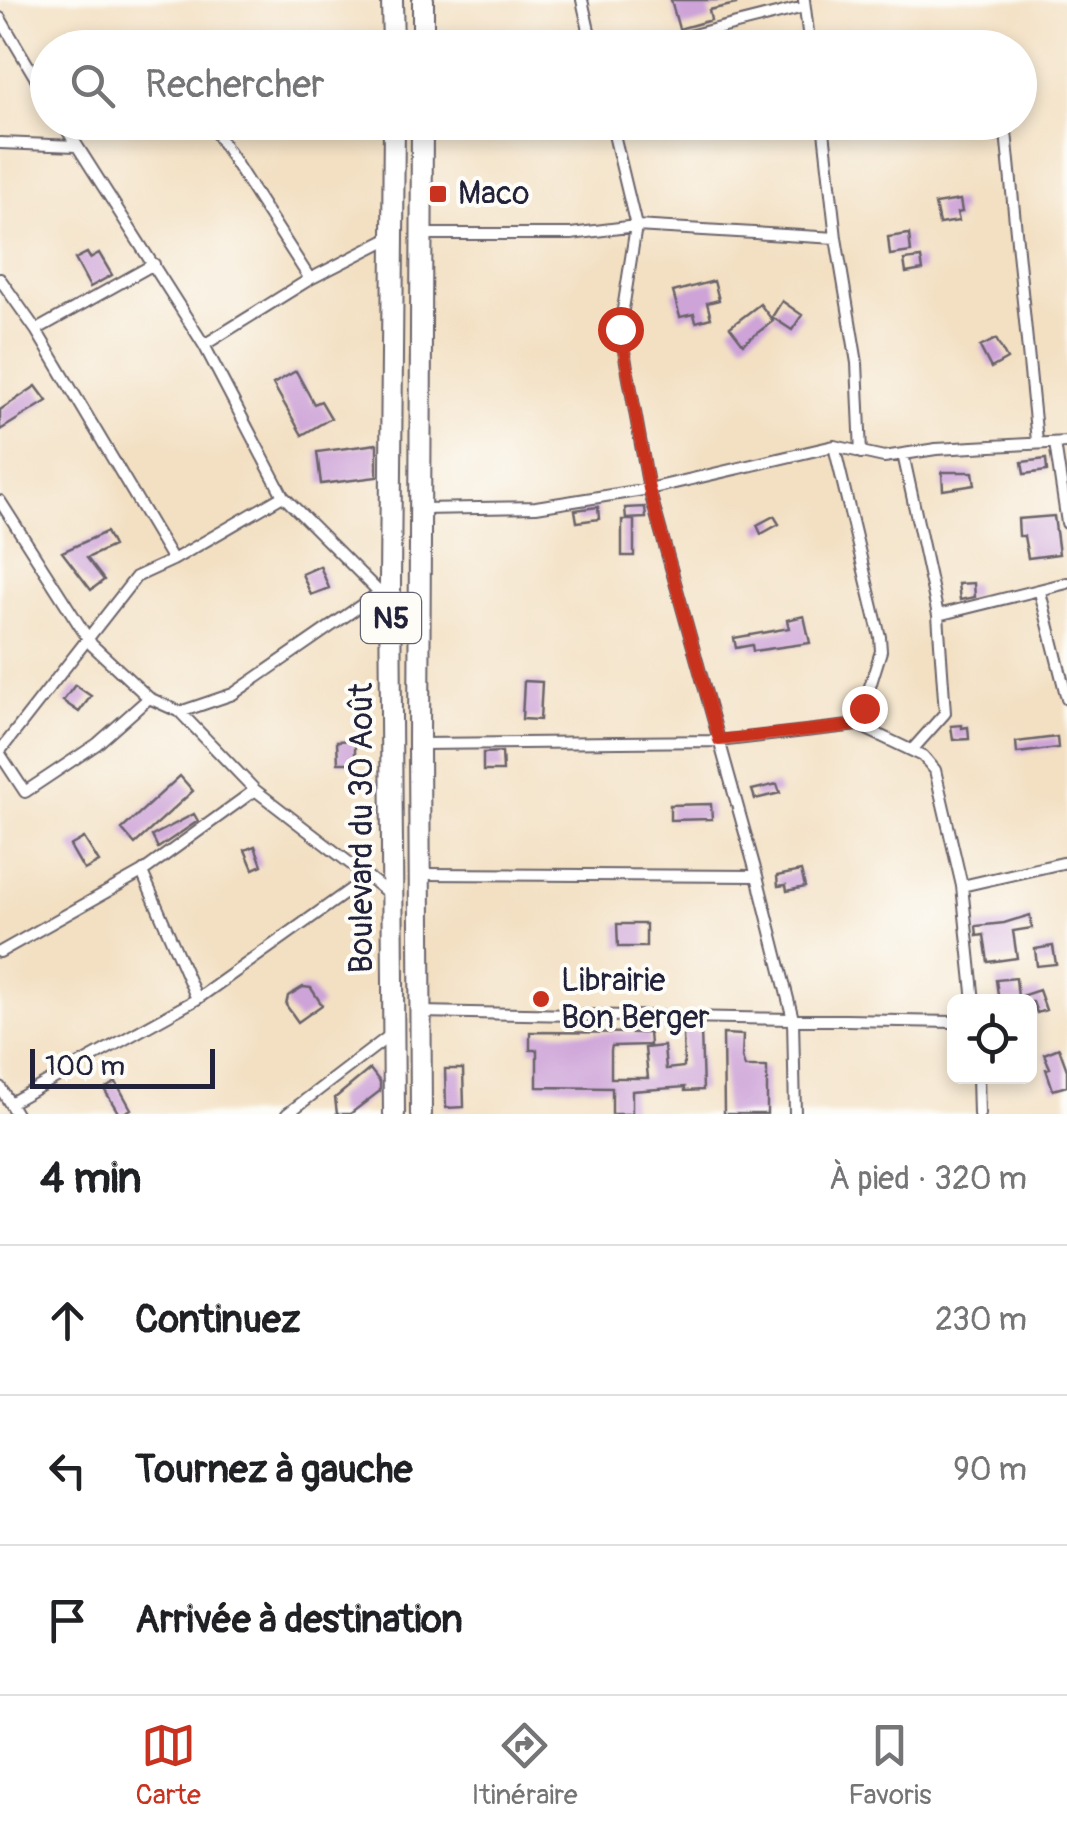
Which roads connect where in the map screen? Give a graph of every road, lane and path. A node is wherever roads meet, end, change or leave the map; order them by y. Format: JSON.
{"nodes":[{"id":1,"x":392,"y":0,"type":"edge"},
{"id":2,"x":423,"y":0,"type":"edge"},
{"id":3,"x":582,"y":0,"type":"edge"},
{"id":4,"x":804,"y":4,"type":"edge"},
{"id":5,"x":0,"y":18,"type":"edge"},
{"id":6,"x":393,"y":30,"type":"edge"},
{"id":7,"x":423,"y":30,"type":"edge"},
{"id":8,"x":590,"y":30,"type":"edge"},
{"id":9,"x":708,"y":30,"type":"edge"},
{"id":10,"x":808,"y":30,"type":"edge"},
{"id":11,"x":30,"y":68,"type":"edge"},
{"id":12,"x":72,"y":140,"type":"edge"},
{"id":13,"x":220,"y":140,"type":"edge"},
{"id":14,"x":394,"y":140,"type":"edge"},
{"id":15,"x":422,"y":140,"type":"edge"},
{"id":16,"x":616,"y":140,"type":"edge"},
{"id":17,"x":825,"y":140,"type":"edge"},
{"id":18,"x":1006,"y":140,"type":"edge"},
{"id":19,"x":0,"y":143,"type":"edge"},
{"id":20,"x":76,"y":146,"type":"junction"},
{"id":21,"x":636,"y":226,"type":"junction"},
{"id":22,"x":421,"y":234,"type":"junction"},
{"id":23,"x":394,"y":236,"type":"junction"},
{"id":24,"x":836,"y":238,"type":"junction"},
{"id":25,"x":154,"y":264,"type":"junction"},
{"id":26,"x":0,"y":279,"type":"edge"},
{"id":27,"x":310,"y":279,"type":"junction"},
{"id":28,"x":36,"y":330,"type":"junction"},
{"id":29,"x":204,"y":344,"type":"junction"},
{"id":30,"x":1037,"y":441,"type":"junction"},
{"id":31,"x":1061,"y":442,"type":"edge"},
{"id":32,"x":834,"y":446,"type":"junction"},
{"id":33,"x":861,"y":453,"type":"junction"},
{"id":34,"x":903,"y":454,"type":"junction"},
{"id":35,"x":649,"y":489,"type":"junction"},
{"id":36,"x":282,"y":496,"type":"junction"},
{"id":37,"x":0,"y":501,"type":"edge"},
{"id":38,"x":421,"y":509,"type":"junction"},
{"id":39,"x":1067,"y":523,"type":"edge"},
{"id":40,"x":173,"y":560,"type":"junction"},
{"id":41,"x":1067,"y":583,"type":"edge"},
{"id":42,"x":385,"y":588,"type":"junction"},
{"id":43,"x":1040,"y":592,"type":"junction"},
{"id":44,"x":938,"y":615,"type":"junction"},
{"id":45,"x":86,"y":638,"type":"junction"},
{"id":46,"x":150,"y":698,"type":"junction"},
{"id":47,"x":1067,"y":698,"type":"edge"},
{"id":48,"x":180,"y":712,"type":"junction"},
{"id":49,"x":858,"y":725,"type":"junction"},
{"id":50,"x":719,"y":740,"type":"junction"},
{"id":51,"x":418,"y":744,"type":"junction"},
{"id":52,"x":912,"y":750,"type":"junction"},
{"id":53,"x":0,"y":752,"type":"edge"},
{"id":54,"x":255,"y":790,"type":"junction"},
{"id":55,"x":1067,"y":862,"type":"edge"},
{"id":56,"x":142,"y":872,"type":"junction"},
{"id":57,"x":420,"y":874,"type":"junction"},
{"id":58,"x":757,"y":876,"type":"junction"},
{"id":59,"x":368,"y":877,"type":"junction"},
{"id":60,"x":962,"y":886,"type":"junction"},
{"id":61,"x":392,"y":896,"type":"junction"},
{"id":62,"x":0,"y":952,"type":"edge"},
{"id":63,"x":973,"y":994,"type":"edge"},
{"id":64,"x":197,"y":998,"type":"junction"},
{"id":65,"x":420,"y":1012,"type":"junction"},
{"id":66,"x":792,"y":1019,"type":"junction"},
{"id":67,"x":947,"y":1022,"type":"edge"},
{"id":68,"x":394,"y":1032,"type":"junction"},
{"id":69,"x":978,"y":1084,"type":"edge"},
{"id":70,"x":0,"y":1087,"type":"edge"},
{"id":71,"x":13,"y":1108,"type":"edge"},
{"id":72,"x":287,"y":1114,"type":"edge"},
{"id":73,"x":394,"y":1114,"type":"edge"},
{"id":74,"x":422,"y":1114,"type":"edge"},
{"id":75,"x":795,"y":1114,"type":"edge"},
{"id":76,"x":979,"y":1114,"type":"edge"}],
"edges":[{"from":1,"to":6,"type":"highway"},
{"from":2,"to":7,"type":"highway"},
{"from":3,"to":8,"type":"street"},
{"from":4,"to":9,"type":"street"},
{"from":4,"to":10,"type":"street"},
{"from":5,"to":11,"type":"street"},
{"from":12,"to":20,"type":"street"},
{"from":13,"to":27,"type":"street"},
{"from":14,"to":23,"type":"highway","name":"Boulevard du 30 Août","number":"N5"},
{"from":15,"to":22,"type":"highway","name":"Boulevard du 30 Août","number":"N5"},
{"from":16,"to":21,"type":"street"},
{"from":17,"to":24,"type":"street"},
{"from":18,"to":30,"type":"street"},
{"from":19,"to":20,"type":"street"},
{"from":20,"to":25,"type":"street"},
{"from":21,"to":22,"type":"street"},
{"from":21,"to":24,"type":"street"},
{"from":21,"to":35,"type":"street"},
{"from":22,"to":38,"type":"highway","name":"Boulevard du 30 Août","number":"N5"},
{"from":23,"to":27,"type":"street"},
{"from":23,"to":42,"type":"highway","name":"Boulevard du 30 Août","number":"N5"},
{"from":24,"to":33,"type":"street"},
{"from":25,"to":28,"type":"street"},
{"from":25,"to":29,"type":"street"},
{"from":26,"to":28,"type":"street"},
{"from":27,"to":29,"type":"street"},
{"from":28,"to":40,"type":"street"},
{"from":29,"to":36,"type":"street"},
{"from":30,"to":31,"type":"street"},
{"from":30,"to":34,"type":"street"},
{"from":31,"to":39,"type":"street"},
{"from":32,"to":33,"type":"street"},
{"from":32,"to":35,"type":"street"},
{"from":32,"to":49,"type":"street"},
{"from":33,"to":34,"type":"street"},
{"from":34,"to":44,"type":"street"},
{"from":35,"to":38,"type":"street"},
{"from":35,"to":50,"type":"street"},
{"from":36,"to":40,"type":"street"},
{"from":36,"to":42,"type":"street"},
{"from":37,"to":45,"type":"street"},
{"from":38,"to":51,"type":"highway","name":"Boulevard du 30 Août","number":"N5"},
{"from":40,"to":45,"type":"street"},
{"from":41,"to":43,"type":"street"},
{"from":42,"to":48,"type":"street"},
{"from":42,"to":61,"type":"highway","name":"Boulevard du 30 Août","number":"N5"},
{"from":43,"to":44,"type":"street"},
{"from":43,"to":47,"type":"street"},
{"from":44,"to":52,"type":"street"},
{"from":45,"to":46,"type":"street"},
{"from":45,"to":53,"type":"street"},
{"from":46,"to":48,"type":"street"},
{"from":46,"to":53,"type":"street"},
{"from":48,"to":54,"type":"street"},
{"from":49,"to":50,"type":"street"},
{"from":49,"to":52,"type":"street"},
{"from":50,"to":51,"type":"street"},
{"from":50,"to":58,"type":"street"},
{"from":51,"to":57,"type":"highway","name":"Boulevard du 30 Août","number":"N5"},
{"from":52,"to":60,"type":"street"},
{"from":54,"to":56,"type":"street"},
{"from":54,"to":59,"type":"street"},
{"from":55,"to":60,"type":"street"},
{"from":56,"to":62,"type":"street"},
{"from":56,"to":64,"type":"street"},
{"from":57,"to":58,"type":"street"},
{"from":57,"to":65,"type":"highway","name":"Boulevard du 30 Août","number":"N5"},
{"from":58,"to":66,"type":"street"},
{"from":59,"to":61,"type":"street"},
{"from":59,"to":64,"type":"street"},
{"from":60,"to":63,"type":"street"},
{"from":61,"to":68,"type":"highway","name":"Boulevard du 30 Août","number":"N5"},
{"from":64,"to":71,"type":"street"},
{"from":65,"to":66,"type":"street"},
{"from":65,"to":74,"type":"highway","name":"Boulevard du 30 Août","number":"N5"},
{"from":66,"to":67,"type":"street"},
{"from":66,"to":75,"type":"street"},
{"from":68,"to":72,"type":"street"},
{"from":68,"to":73,"type":"highway","name":"Boulevard du 30 Août","number":"N5"},
{"from":69,"to":76,"type":"street"},
{"from":70,"to":71,"type":"street"}]}
